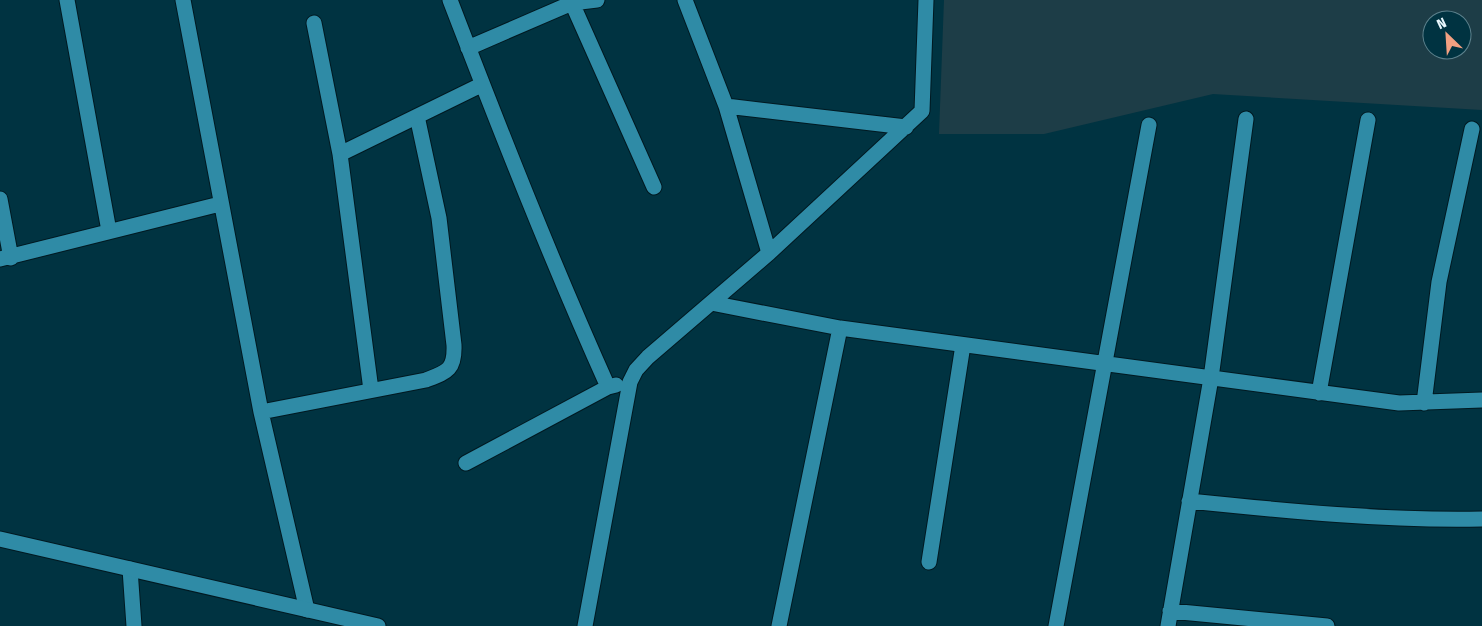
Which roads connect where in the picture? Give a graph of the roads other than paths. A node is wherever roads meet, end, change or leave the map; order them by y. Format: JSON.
{"nodes":[{"id":1,"x":67,"y":0,"type":"edge"},
{"id":2,"x":183,"y":0,"type":"edge"},
{"id":3,"x":450,"y":0,"type":"edge"},
{"id":4,"x":597,"y":0,"type":"edge"},
{"id":5,"x":686,"y":0,"type":"edge"},
{"id":6,"x":926,"y":0,"type":"edge"},
{"id":7,"x":572,"y":3,"type":"junction"},
{"id":8,"x":314,"y":23,"type":"dead end"},
{"id":9,"x":468,"y":48,"type":"junction"},
{"id":10,"x":481,"y":85,"type":"junction"},
{"id":11,"x":726,"y":106,"type":"junction"},
{"id":12,"x":417,"y":116,"type":"junction"},
{"id":13,"x":1246,"y":120,"type":"dead end"},
{"id":14,"x":1368,"y":120,"type":"dead end"},
{"id":15,"x":1149,"y":125,"type":"dead end"},
{"id":16,"x":906,"y":126,"type":"junction"},
{"id":17,"x":1472,"y":129,"type":"dead end"},
{"id":18,"x":340,"y":154,"type":"junction"},
{"id":19,"x":654,"y":187,"type":"dead end"},
{"id":20,"x":0,"y":199,"type":"edge"},
{"id":21,"x":220,"y":204,"type":"junction"},
{"id":22,"x":109,"y":231,"type":"junction"},
{"id":23,"x":769,"y":253,"type":"junction"},
{"id":24,"x":5,"y":258,"type":"edge"},
{"id":25,"x":711,"y":303,"type":"junction"},
{"id":26,"x":840,"y":328,"type":"junction"},
{"id":27,"x":964,"y":344,"type":"junction"},
{"id":28,"x":1105,"y":364,"type":"junction"},
{"id":29,"x":1211,"y":378,"type":"junction"},
{"id":30,"x":630,"y":382,"type":"junction"},
{"id":31,"x":608,"y":387,"type":"junction"},
{"id":32,"x":371,"y":390,"type":"junction"},
{"id":33,"x":1319,"y":392,"type":"junction"},
{"id":34,"x":1482,"y":400,"type":"edge"},
{"id":35,"x":1424,"y":403,"type":"junction"},
{"id":36,"x":261,"y":412,"type":"junction"},
{"id":37,"x":466,"y":463,"type":"dead end"},
{"id":38,"x":1190,"y":500,"type":"junction"},
{"id":39,"x":1482,"y":519,"type":"edge"},
{"id":40,"x":0,"y":539,"type":"edge"},
{"id":41,"x":929,"y":562,"type":"dead end"},
{"id":42,"x":130,"y":569,"type":"junction"},
{"id":43,"x":307,"y":610,"type":"junction"},
{"id":44,"x":1170,"y":611,"type":"junction"},
{"id":45,"x":134,"y":626,"type":"edge"},
{"id":46,"x":378,"y":626,"type":"edge"},
{"id":47,"x":585,"y":626,"type":"edge"},
{"id":48,"x":779,"y":626,"type":"edge"},
{"id":49,"x":1056,"y":626,"type":"edge"},
{"id":50,"x":1168,"y":626,"type":"edge"},
{"id":51,"x":1328,"y":626,"type":"edge"}],
"edges":[{"from":1,"to":22,"type":"street"},
{"from":2,"to":21,"type":"street"},
{"from":3,"to":9,"type":"street"},
{"from":4,"to":7,"type":"street"},
{"from":5,"to":11,"type":"street"},
{"from":6,"to":16,"type":"street"},
{"from":7,"to":9,"type":"street"},
{"from":7,"to":19,"type":"street"},
{"from":8,"to":18,"type":"street"},
{"from":9,"to":10,"type":"street"},
{"from":10,"to":12,"type":"street"},
{"from":10,"to":31,"type":"street"},
{"from":11,"to":16,"type":"street"},
{"from":11,"to":23,"type":"street"},
{"from":12,"to":18,"type":"street"},
{"from":12,"to":32,"type":"street"},
{"from":13,"to":29,"type":"street"},
{"from":14,"to":33,"type":"street"},
{"from":15,"to":28,"type":"street"},
{"from":16,"to":23,"type":"street"},
{"from":17,"to":35,"type":"street"},
{"from":18,"to":32,"type":"street"},
{"from":20,"to":24,"type":"street"},
{"from":21,"to":22,"type":"street"},
{"from":21,"to":36,"type":"street"},
{"from":22,"to":24,"type":"street"},
{"from":23,"to":25,"type":"street"},
{"from":25,"to":26,"type":"street"},
{"from":25,"to":30,"type":"street"},
{"from":26,"to":27,"type":"street"},
{"from":26,"to":48,"type":"street"},
{"from":27,"to":28,"type":"street"},
{"from":27,"to":41,"type":"street"},
{"from":28,"to":29,"type":"street"},
{"from":28,"to":49,"type":"street"},
{"from":29,"to":33,"type":"street"},
{"from":29,"to":38,"type":"street"},
{"from":30,"to":31,"type":"street"},
{"from":30,"to":47,"type":"street"},
{"from":31,"to":37,"type":"street"},
{"from":32,"to":36,"type":"street"},
{"from":33,"to":35,"type":"street"},
{"from":34,"to":35,"type":"street"},
{"from":36,"to":43,"type":"street"},
{"from":38,"to":39,"type":"street"},
{"from":38,"to":44,"type":"street"},
{"from":40,"to":42,"type":"street"},
{"from":42,"to":43,"type":"street"},
{"from":42,"to":45,"type":"street"},
{"from":43,"to":46,"type":"street"},
{"from":44,"to":50,"type":"street"},
{"from":44,"to":51,"type":"street"}]}
